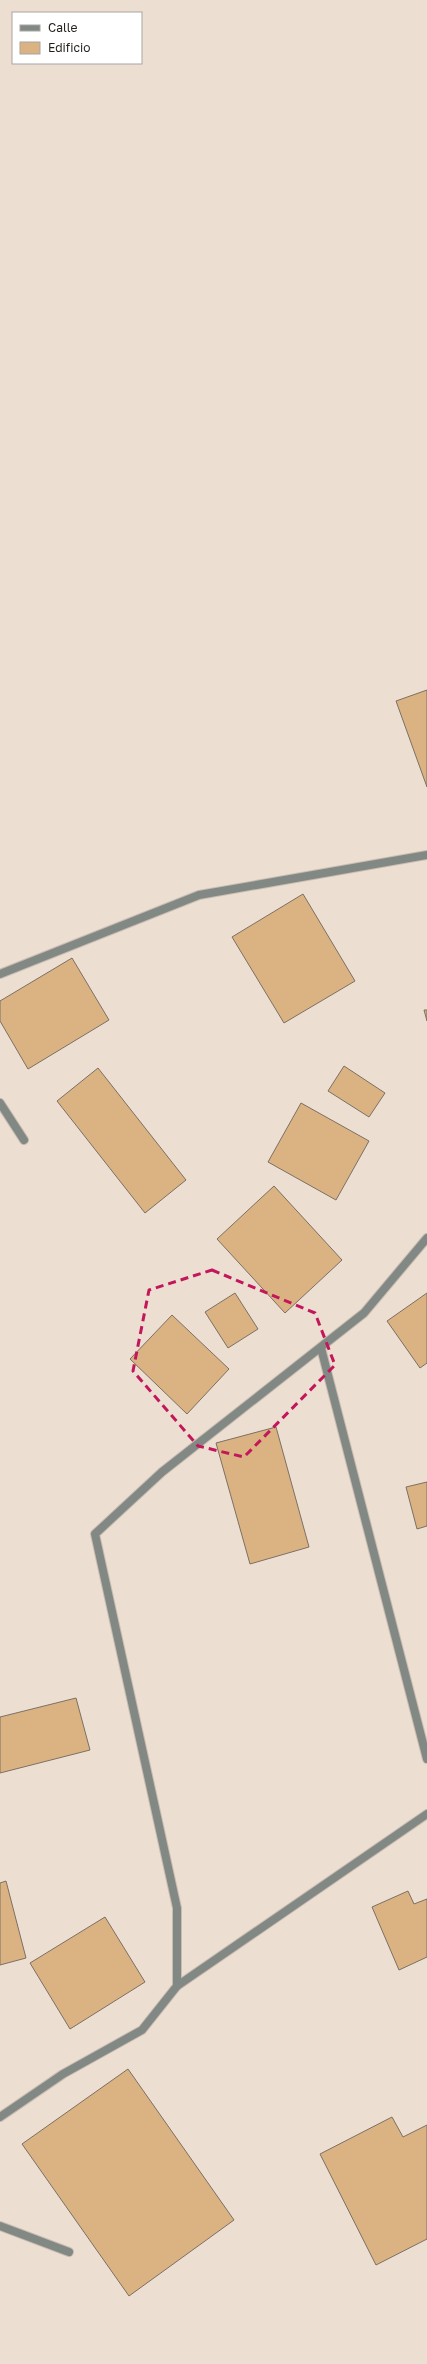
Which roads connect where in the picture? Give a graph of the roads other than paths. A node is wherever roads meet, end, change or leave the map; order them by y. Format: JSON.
{"nodes":[{"id":1,"x":427,"y":855,"type":"edge"},
{"id":2,"x":0,"y":974,"type":"edge"},
{"id":3,"x":0,"y":1103,"type":"edge"},
{"id":4,"x":24,"y":1140,"type":"dead end"},
{"id":5,"x":427,"y":1238,"type":"edge"},
{"id":6,"x":321,"y":1348,"type":"junction"},
{"id":7,"x":427,"y":1759,"type":"edge"},
{"id":8,"x":427,"y":1814,"type":"edge"},
{"id":9,"x":177,"y":1986,"type":"junction"},
{"id":10,"x":0,"y":2117,"type":"edge"},
{"id":11,"x":0,"y":2226,"type":"edge"},
{"id":12,"x":69,"y":2252,"type":"dead end"}],
"edges":[{"from":1,"to":2,"type":"street"},
{"from":3,"to":4,"type":"street"},
{"from":5,"to":6,"type":"street"},
{"from":6,"to":7,"type":"street"},
{"from":6,"to":9,"type":"street"},
{"from":8,"to":9,"type":"street"},
{"from":9,"to":10,"type":"street"},
{"from":11,"to":12,"type":"street"}]}
